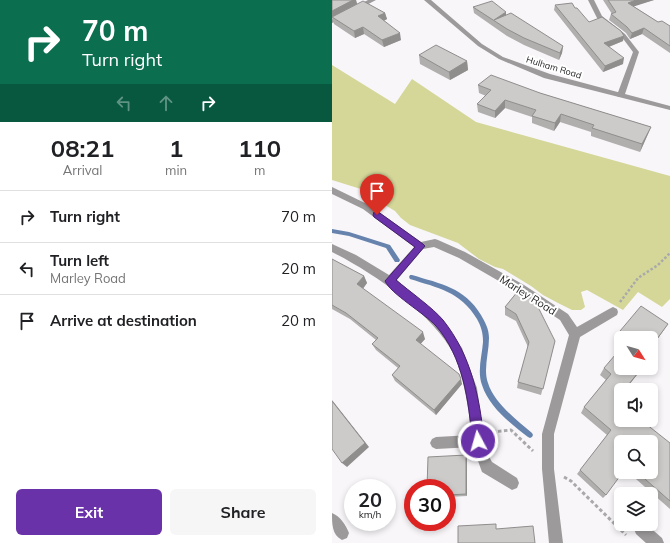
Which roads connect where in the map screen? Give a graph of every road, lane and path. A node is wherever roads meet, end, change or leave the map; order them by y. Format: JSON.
{"nodes":[{"id":1,"x":373,"y":0,"type":"edge"},
{"id":2,"x":427,"y":0,"type":"edge"},
{"id":3,"x":591,"y":0,"type":"edge"},
{"id":4,"x":332,"y":12,"type":"edge"},
{"id":5,"x":339,"y":18,"type":"junction"},
{"id":6,"x":332,"y":21,"type":"edge"},
{"id":7,"x":621,"y":95,"type":"junction"},
{"id":8,"x":670,"y":108,"type":"edge"},
{"id":9,"x":332,"y":190,"type":"edge"},
{"id":10,"x":420,"y":246,"type":"junction"},
{"id":11,"x":332,"y":248,"type":"edge"},
{"id":12,"x":670,"y":253,"type":"edge"},
{"id":13,"x":390,"y":281,"type":"junction"},
{"id":14,"x":613,"y":312,"type":"joint"},
{"id":15,"x":575,"y":334,"type":"junction"},
{"id":16,"x":478,"y":441,"type":"junction"},
{"id":17,"x":436,"y":443,"type":"dead end"},
{"id":18,"x":512,"y":483,"type":"dead end"},
{"id":19,"x":332,"y":520,"type":"edge"},
{"id":20,"x":643,"y":531,"type":"edge"},
{"id":21,"x":342,"y":533,"type":"dead end"},
{"id":22,"x":556,"y":543,"type":"edge"},
{"id":23,"x":657,"y":543,"type":"edge"}],
"edges":[{"from":1,"to":5,"type":"street"},
{"from":2,"to":7,"type":"street","name":"Hulham Road"},
{"from":3,"to":7,"type":"street"},
{"from":4,"to":5,"type":"street"},
{"from":5,"to":6,"type":"street"},
{"from":7,"to":8,"type":"street","name":"Hulham Road"},
{"from":9,"to":10,"type":"street"},
{"from":10,"to":13,"type":"street"},
{"from":10,"to":15,"type":"street","name":"Marley Road"},
{"from":11,"to":13,"type":"street"},
{"from":12,"to":14,"type":"path"},
{"from":13,"to":16,"type":"street"},
{"from":14,"to":15,"type":"street"},
{"from":15,"to":22,"type":"street"},
{"from":16,"to":17,"type":"street"},
{"from":16,"to":18,"type":"street"},
{"from":19,"to":21,"type":"street"},
{"from":20,"to":23,"type":"street"}]}
